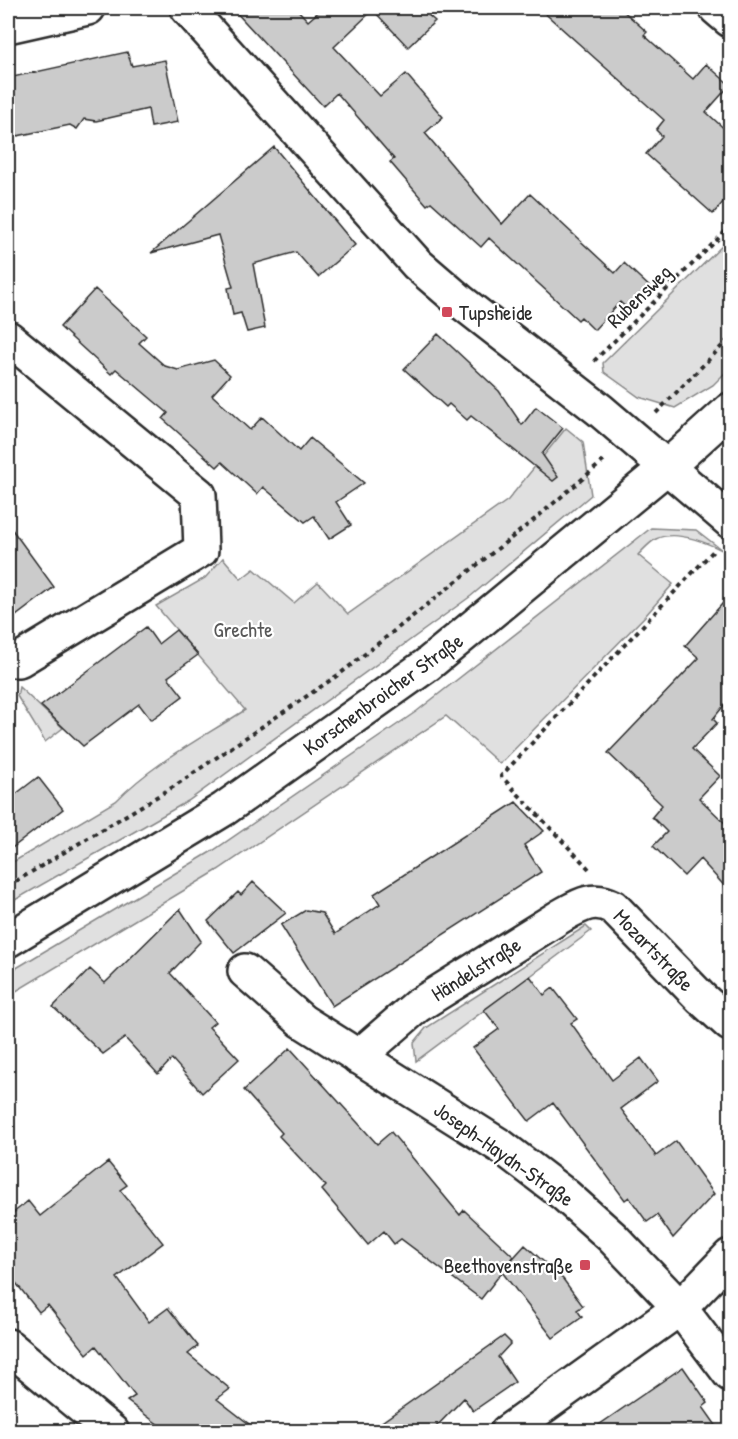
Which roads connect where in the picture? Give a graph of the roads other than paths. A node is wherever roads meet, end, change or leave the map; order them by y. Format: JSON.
{"nodes":[{"id":1,"x":88,"y":8,"type":"edge"},
{"id":2,"x":187,"y":8,"type":"edge"},
{"id":3,"x":716,"y":8,"type":"edge"},
{"id":4,"x":730,"y":20,"type":"edge"},
{"id":5,"x":8,"y":26,"type":"edge"},
{"id":6,"x":8,"y":338,"type":"edge"},
{"id":7,"x":730,"y":410,"type":"edge"},
{"id":8,"x":667,"y":467,"type":"junction"},
{"id":9,"x":726,"y":531,"type":"edge"},
{"id":10,"x":8,"y":660,"type":"edge"},
{"id":11,"x":604,"y":902,"type":"joint"},
{"id":12,"x":8,"y":940,"type":"edge"},
{"id":13,"x":245,"y":971,"type":"dead end"},
{"id":14,"x":730,"y":1024,"type":"edge"},
{"id":15,"x":358,"y":1057,"type":"junction"},
{"id":16,"x":730,"y":1256,"type":"edge"},
{"id":17,"x":680,"y":1308,"type":"junction"},
{"id":18,"x":8,"y":1346,"type":"edge"},
{"id":19,"x":730,"y":1374,"type":"edge"},
{"id":20,"x":112,"y":1431,"type":"edge"},
{"id":21,"x":507,"y":1431,"type":"edge"}],
"edges":[{"from":1,"to":5,"type":"street"},
{"from":2,"to":8,"type":"street"},
{"from":3,"to":4,"type":"street"},
{"from":6,"to":10,"type":"street"},
{"from":7,"to":8,"type":"street","name":"Korschenbroicher Straße"},
{"from":8,"to":9,"type":"street"},
{"from":8,"to":12,"type":"street","name":"Korschenbroicher Straße"},
{"from":11,"to":14,"type":"street","name":"Mozartstraße"},
{"from":11,"to":15,"type":"street","name":"Händelstraße"},
{"from":13,"to":15,"type":"street","name":"Joseph-Haydn-Straße"},
{"from":15,"to":17,"type":"street","name":"Joseph-Haydn-Straße"},
{"from":16,"to":17,"type":"street"},
{"from":17,"to":19,"type":"street","name":"Joseph-Haydn-Straße"},
{"from":17,"to":21,"type":"street"},
{"from":18,"to":20,"type":"street"}]}
